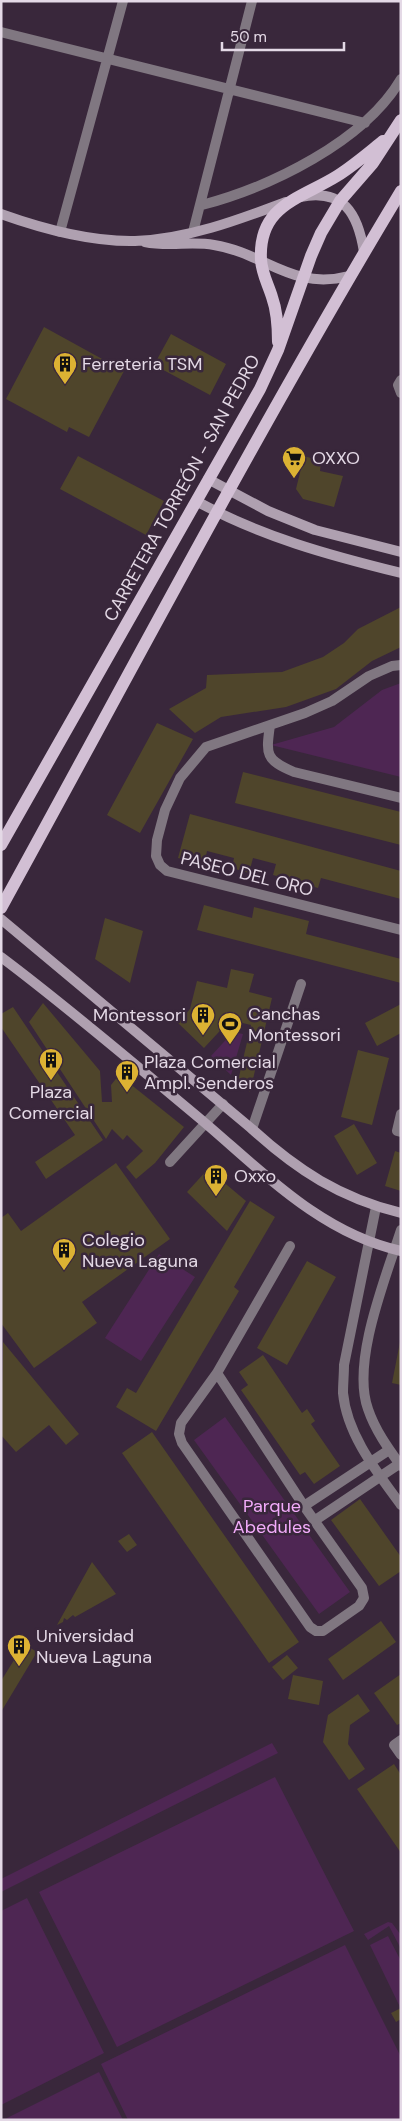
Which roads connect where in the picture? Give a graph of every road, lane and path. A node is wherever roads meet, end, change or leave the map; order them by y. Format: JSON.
{"nodes":[{"id":1,"x":123,"y":1,"type":"edge"},
{"id":2,"x":252,"y":1,"type":"edge"},
{"id":3,"x":1,"y":32,"type":"edge"},
{"id":4,"x":107,"y":58,"type":"junction"},
{"id":5,"x":401,"y":79,"type":"edge"},
{"id":6,"x":231,"y":89,"type":"junction"},
{"id":7,"x":401,"y":120,"type":"edge"},
{"id":8,"x":365,"y":123,"type":"junction"},
{"id":9,"x":392,"y":134,"type":"junction"},
{"id":10,"x":401,"y":191,"type":"edge"},
{"id":11,"x":295,"y":199,"type":"junction"},
{"id":12,"x":340,"y":201,"type":"junction"},
{"id":13,"x":202,"y":205,"type":"junction"},
{"id":14,"x":1,"y":214,"type":"edge"},
{"id":15,"x":60,"y":232,"type":"junction"},
{"id":16,"x":194,"y":232,"type":"junction"},
{"id":17,"x":137,"y":241,"type":"junction"},
{"id":18,"x":364,"y":252,"type":"junction"},
{"id":19,"x":261,"y":261,"type":"junction"},
{"id":20,"x":349,"y":276,"type":"junction"},
{"id":21,"x":304,"y":278,"type":"junction"},
{"id":22,"x":278,"y":350,"type":"junction"},
{"id":23,"x":401,"y":380,"type":"edge"},
{"id":24,"x":401,"y":393,"type":"edge"},
{"id":25,"x":208,"y":479,"type":"junction"},
{"id":26,"x":230,"y":491,"type":"junction"},
{"id":27,"x":196,"y":501,"type":"junction"},
{"id":28,"x":218,"y":513,"type":"junction"},
{"id":29,"x":401,"y":552,"type":"edge"},
{"id":30,"x":401,"y":573,"type":"edge"},
{"id":31,"x":401,"y":665,"type":"edge"},
{"id":32,"x":270,"y":725,"type":"junction"},
{"id":33,"x":401,"y":798,"type":"edge"},
{"id":34,"x":1,"y":845,"type":"edge"},
{"id":35,"x":1,"y":908,"type":"edge"},
{"id":36,"x":1,"y":919,"type":"edge"},
{"id":37,"x":401,"y":930,"type":"edge"},
{"id":38,"x":1,"y":957,"type":"edge"},
{"id":39,"x":301,"y":984,"type":"dead end"},
{"id":40,"x":223,"y":1104,"type":"junction"},
{"id":41,"x":401,"y":1114,"type":"edge"},
{"id":42,"x":205,"y":1123,"type":"junction"},
{"id":43,"x":252,"y":1128,"type":"junction"},
{"id":44,"x":401,"y":1132,"type":"edge"},
{"id":45,"x":170,"y":1162,"type":"dead end"},
{"id":46,"x":376,"y":1207,"type":"junction"},
{"id":47,"x":401,"y":1213,"type":"edge"},
{"id":48,"x":401,"y":1230,"type":"edge"},
{"id":49,"x":368,"y":1242,"type":"junction"},
{"id":50,"x":290,"y":1246,"type":"dead end"},
{"id":51,"x":398,"y":1250,"type":"edge"},
{"id":52,"x":217,"y":1374,"type":"junction"},
{"id":53,"x":389,"y":1450,"type":"junction"},
{"id":54,"x":372,"y":1462,"type":"junction"},
{"id":55,"x":400,"y":1465,"type":"edge"},
{"id":56,"x":381,"y":1476,"type":"junction"},
{"id":57,"x":401,"y":1505,"type":"edge"},
{"id":58,"x":304,"y":1506,"type":"junction"},
{"id":59,"x":314,"y":1521,"type":"junction"},
{"id":60,"x":401,"y":1740,"type":"edge"},
{"id":61,"x":401,"y":1755,"type":"edge"}],
"edges":[{"from":1,"to":4,"type":"street"},
{"from":2,"to":6,"type":"street"},
{"from":3,"to":4,"type":"street"},
{"from":4,"to":6,"type":"street"},
{"from":4,"to":15,"type":"street"},
{"from":5,"to":8,"type":"street"},
{"from":6,"to":8,"type":"street"},
{"from":6,"to":13,"type":"street"},
{"from":7,"to":9,"type":"main road","name":"CARRETERA TORREÓN - SAN PEDRO"},
{"from":8,"to":13,"type":"street"},
{"from":9,"to":11,"type":"main road"},
{"from":9,"to":12,"type":"main road","name":"CARRETERA TORREÓN - SAN PEDRO"},
{"from":10,"to":18,"type":"main road"},
{"from":11,"to":12,"type":"main road"},
{"from":11,"to":16,"type":"main road"},
{"from":11,"to":19,"type":"main road"},
{"from":12,"to":18,"type":"main road"},
{"from":12,"to":21,"type":"main road","name":"CARRETERA TORREÓN - SAN PEDRO"},
{"from":13,"to":16,"type":"street"},
{"from":14,"to":15,"type":"main road"},
{"from":15,"to":17,"type":"main road"},
{"from":16,"to":17,"type":"main road"},
{"from":17,"to":19,"type":"main road"},
{"from":18,"to":20,"type":"main road"},
{"from":19,"to":21,"type":"main road"},
{"from":19,"to":22,"type":"main road"},
{"from":20,"to":21,"type":"main road"},
{"from":20,"to":26,"type":"main road"},
{"from":21,"to":22,"type":"main road","name":"CARRETERA TORREÓN - SAN PEDRO"},
{"from":22,"to":25,"type":"main road","name":"CARRETERA TORREÓN - SAN PEDRO"},
{"from":23,"to":24,"type":"street"},
{"from":25,"to":26,"type":"main road"},
{"from":25,"to":27,"type":"main road","name":"CARRETERA TORREÓN - SAN PEDRO"},
{"from":26,"to":28,"type":"main road"},
{"from":26,"to":29,"type":"main road"},
{"from":27,"to":28,"type":"main road"},
{"from":27,"to":34,"type":"main road","name":"CARRETERA TORREÓN - SAN PEDRO"},
{"from":28,"to":30,"type":"main road"},
{"from":28,"to":35,"type":"main road"},
{"from":31,"to":32,"type":"street","name":"PASEO DEL ORO"},
{"from":32,"to":33,"type":"street"},
{"from":32,"to":37,"type":"street","name":"PASEO DEL ORO"},
{"from":36,"to":40,"type":"main road"},
{"from":38,"to":42,"type":"main road"},
{"from":39,"to":43,"type":"street"},
{"from":40,"to":42,"type":"street"},
{"from":40,"to":43,"type":"main road"},
{"from":41,"to":44,"type":"street"},
{"from":42,"to":45,"type":"street"},
{"from":42,"to":49,"type":"main road"},
{"from":43,"to":46,"type":"main road"},
{"from":46,"to":47,"type":"main road"},
{"from":46,"to":49,"type":"street"},
{"from":48,"to":51,"type":"street"},
{"from":49,"to":51,"type":"main road"},
{"from":49,"to":54,"type":"street"},
{"from":50,"to":52,"type":"street"},
{"from":51,"to":53,"type":"street"},
{"from":52,"to":58,"type":"street"},
{"from":52,"to":59,"type":"street"},
{"from":53,"to":54,"type":"street"},
{"from":53,"to":55,"type":"street"},
{"from":54,"to":56,"type":"street"},
{"from":54,"to":58,"type":"street"},
{"from":55,"to":56,"type":"street"},
{"from":56,"to":57,"type":"street"},
{"from":56,"to":59,"type":"street"},
{"from":58,"to":59,"type":"street"},
{"from":60,"to":61,"type":"street"}]}
